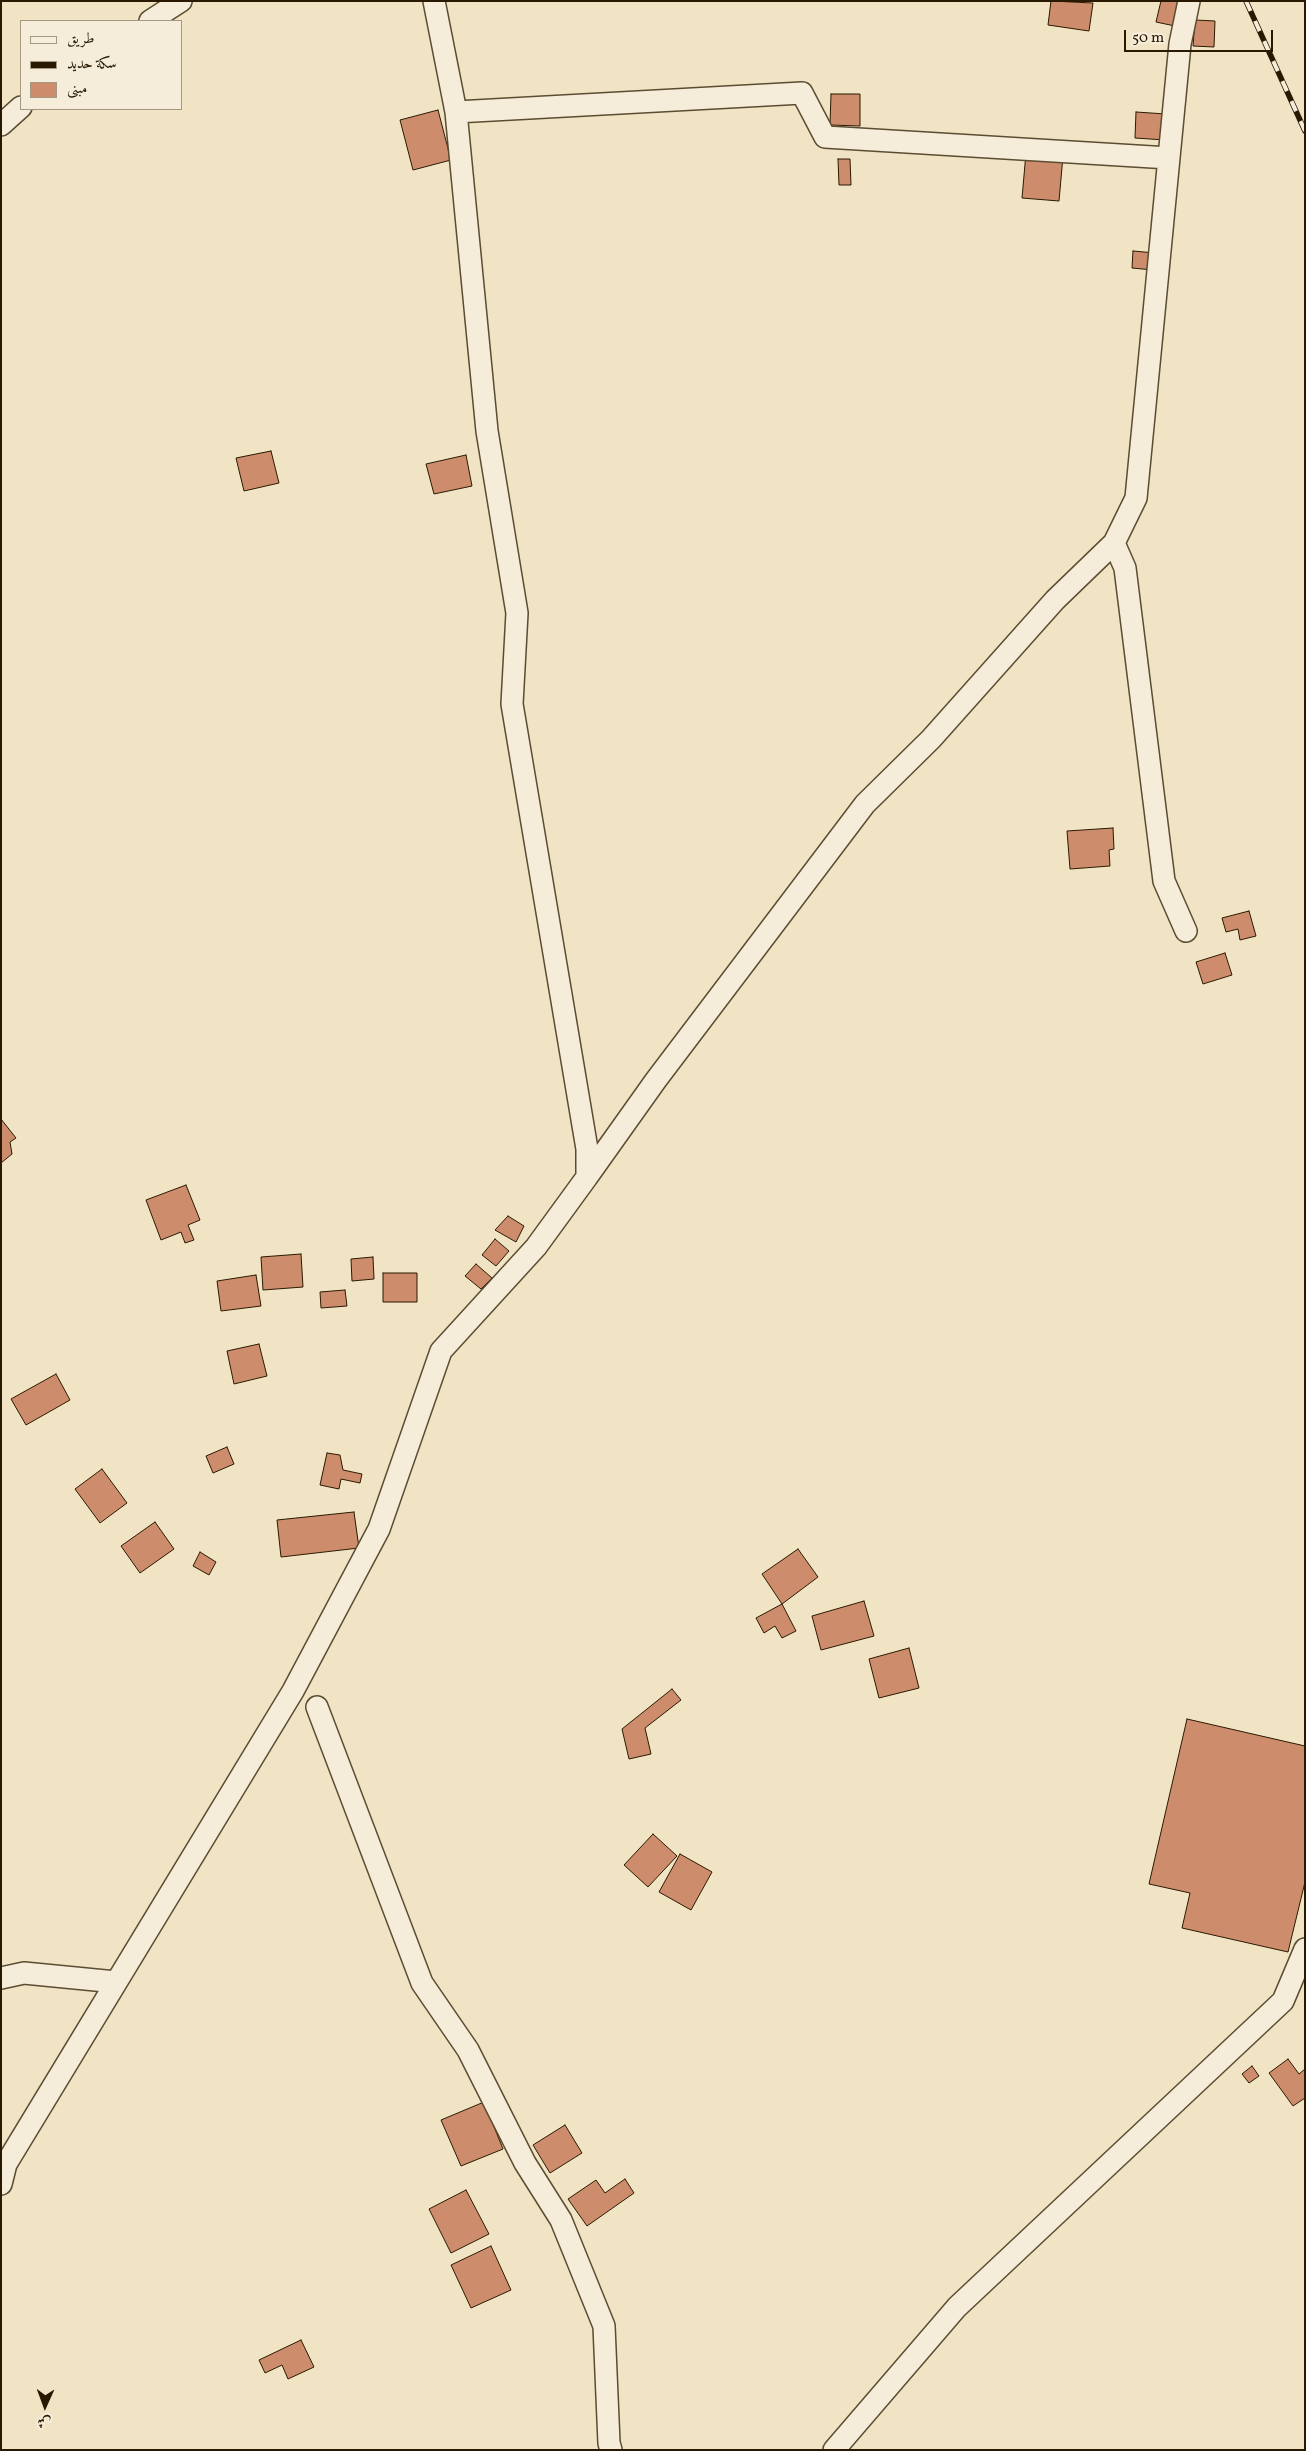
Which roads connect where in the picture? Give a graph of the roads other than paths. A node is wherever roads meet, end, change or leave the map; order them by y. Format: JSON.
{"nodes":[{"id":1,"x":182,"y":1,"type":"edge"},
{"id":2,"x":434,"y":1,"type":"edge"},
{"id":3,"x":1189,"y":1,"type":"edge"},
{"id":4,"x":152,"y":20,"type":"edge"},
{"id":5,"x":20,"y":108,"type":"edge"},
{"id":6,"x":456,"y":112,"type":"junction"},
{"id":7,"x":1,"y":125,"type":"edge"},
{"id":8,"x":1169,"y":158,"type":"junction"},
{"id":9,"x":1114,"y":542,"type":"junction"},
{"id":10,"x":1186,"y":931,"type":"dead end"},
{"id":11,"x":587,"y":1177,"type":"junction"},
{"id":12,"x":317,"y":1707,"type":"dead end"},
{"id":13,"x":1305,"y":1949,"type":"edge"},
{"id":14,"x":1,"y":1978,"type":"edge"},
{"id":15,"x":116,"y":1982,"type":"junction"},
{"id":16,"x":1,"y":2184,"type":"edge"},
{"id":17,"x":611,"y":2450,"type":"edge"},
{"id":18,"x":834,"y":2450,"type":"edge"}],
"edges":[{"from":1,"to":4,"type":"street"},
{"from":2,"to":6,"type":"street"},
{"from":3,"to":8,"type":"street"},
{"from":5,"to":7,"type":"street"},
{"from":6,"to":8,"type":"street"},
{"from":6,"to":11,"type":"street"},
{"from":8,"to":9,"type":"street"},
{"from":9,"to":10,"type":"street"},
{"from":9,"to":11,"type":"street"},
{"from":11,"to":15,"type":"street"},
{"from":12,"to":17,"type":"street"},
{"from":13,"to":18,"type":"street"},
{"from":14,"to":15,"type":"street"},
{"from":15,"to":16,"type":"street"}]}
